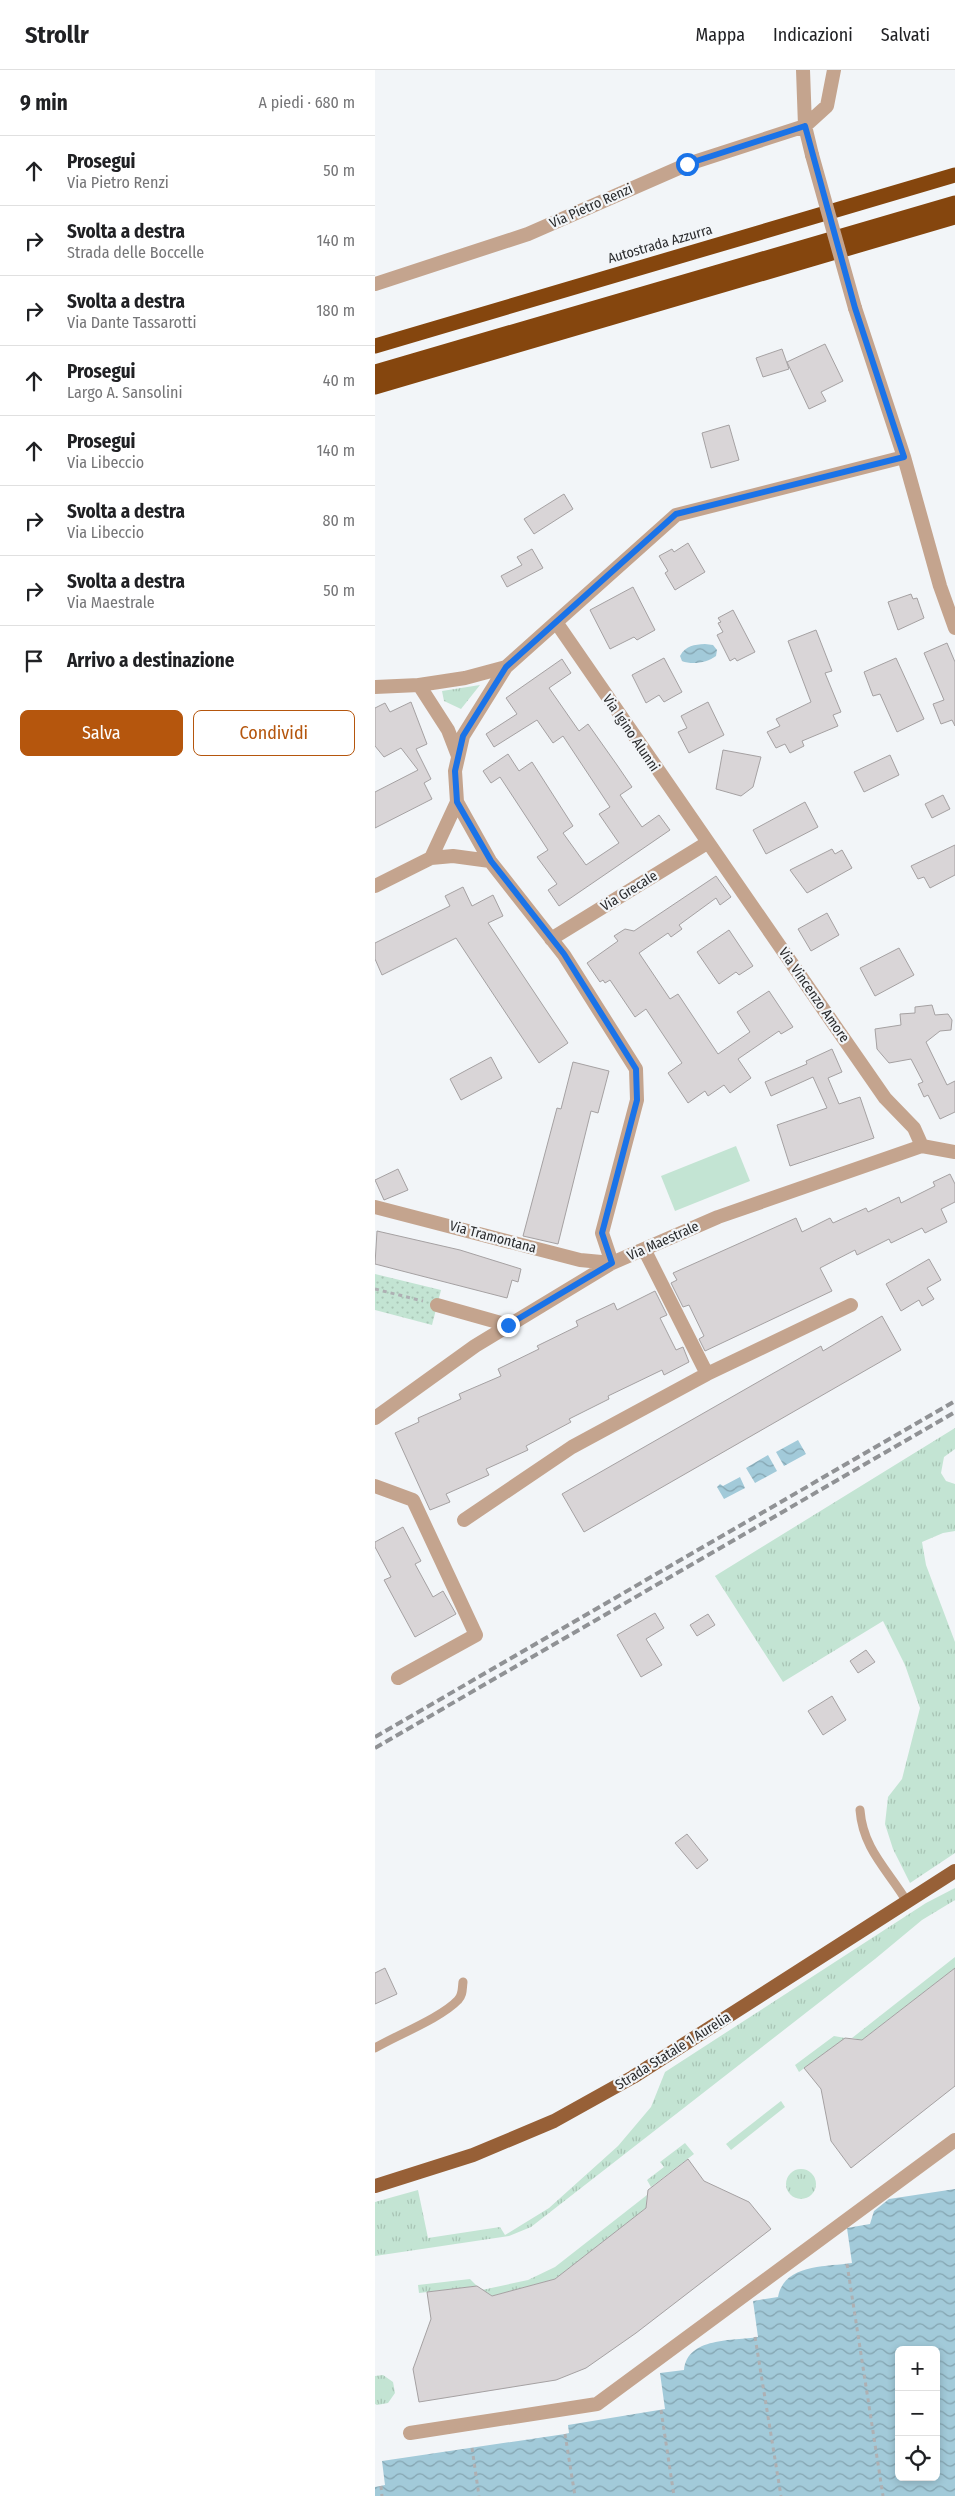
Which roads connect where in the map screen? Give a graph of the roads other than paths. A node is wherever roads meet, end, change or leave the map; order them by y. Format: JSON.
{"nodes":[{"id":1,"x":803,"y":70,"type":"edge"},
{"id":2,"x":834,"y":70,"type":"edge"},
{"id":3,"x":805,"y":126,"type":"junction"},
{"id":4,"x":955,"y":175,"type":"edge"},
{"id":5,"x":955,"y":203,"type":"edge"},
{"id":6,"x":955,"y":216,"type":"edge"},
{"id":7,"x":375,"y":284,"type":"edge"},
{"id":8,"x":375,"y":346,"type":"edge"},
{"id":9,"x":375,"y":372,"type":"edge"},
{"id":10,"x":375,"y":387,"type":"edge"},
{"id":11,"x":904,"y":457,"type":"junction"},
{"id":12,"x":556,"y":622,"type":"junction"},
{"id":13,"x":955,"y":628,"type":"edge"},
{"id":14,"x":506,"y":667,"type":"junction"},
{"id":15,"x":419,"y":685,"type":"junction"},
{"id":16,"x":375,"y":687,"type":"edge"},
{"id":17,"x":458,"y":756,"type":"junction"},
{"id":18,"x":457,"y":802,"type":"junction"},
{"id":19,"x":707,"y":843,"type":"junction"},
{"id":20,"x":431,"y":858,"type":"junction"},
{"id":21,"x":491,"y":861,"type":"junction"},
{"id":22,"x":375,"y":886,"type":"edge"},
{"id":23,"x":551,"y":939,"type":"junction"},
{"id":24,"x":922,"y":1146,"type":"junction"},
{"id":25,"x":955,"y":1152,"type":"edge"},
{"id":26,"x":375,"y":1206,"type":"edge"},
{"id":27,"x":645,"y":1249,"type":"junction"},
{"id":28,"x":612,"y":1263,"type":"junction"},
{"id":29,"x":437,"y":1305,"type":"road end"},
{"id":30,"x":851,"y":1305,"type":"dead end"},
{"id":31,"x":508,"y":1325,"type":"junction"},
{"id":32,"x":707,"y":1374,"type":"junction"},
{"id":33,"x":375,"y":1418,"type":"edge"},
{"id":34,"x":375,"y":1486,"type":"edge"},
{"id":35,"x":465,"y":1520,"type":"dead end"},
{"id":36,"x":398,"y":1678,"type":"dead end"},
{"id":37,"x":860,"y":1810,"type":"dead end"},
{"id":38,"x":953,"y":1873,"type":"edge"},
{"id":39,"x":907,"y":1902,"type":"junction"},
{"id":40,"x":463,"y":1982,"type":"dead end"},
{"id":41,"x":375,"y":2048,"type":"edge"},
{"id":42,"x":955,"y":2140,"type":"edge"},
{"id":43,"x":375,"y":2186,"type":"edge"},
{"id":44,"x":409,"y":2433,"type":"dead end"}],
"edges":[{"from":1,"to":3,"type":"street"},
{"from":2,"to":3,"type":"street"},
{"from":3,"to":7,"type":"street","name":"Via Pietro Renzi"},
{"from":3,"to":11,"type":"street","bridge":true},
{"from":4,"to":8,"type":"highway","name":"Autostrada Azzurra"},
{"from":5,"to":9,"type":"highway"},
{"from":6,"to":10,"type":"highway"},
{"from":11,"to":12,"type":"street"},
{"from":11,"to":13,"type":"street"},
{"from":12,"to":14,"type":"street"},
{"from":12,"to":19,"type":"street","name":"Via Igino Alunni"},
{"from":14,"to":15,"type":"street"},
{"from":14,"to":17,"type":"street"},
{"from":15,"to":16,"type":"street"},
{"from":15,"to":17,"type":"street"},
{"from":17,"to":18,"type":"street"},
{"from":18,"to":20,"type":"street"},
{"from":18,"to":21,"type":"street"},
{"from":19,"to":23,"type":"street","name":"Via Grecale"},
{"from":19,"to":24,"type":"street","name":"Via Vincenzo Amore"},
{"from":20,"to":21,"type":"street"},
{"from":20,"to":22,"type":"street"},
{"from":21,"to":23,"type":"street"},
{"from":23,"to":28,"type":"street"},
{"from":24,"to":25,"type":"street","name":"Via Maestrale"},
{"from":24,"to":27,"type":"street","name":"Via Maestrale"},
{"from":26,"to":28,"type":"street","name":"Via Tramontana"},
{"from":27,"to":28,"type":"street","name":"Via Maestrale"},
{"from":27,"to":32,"type":"street"},
{"from":28,"to":31,"type":"street","name":"Via Maestrale"},
{"from":29,"to":31,"type":"street"},
{"from":30,"to":32,"type":"street"},
{"from":31,"to":33,"type":"street","name":"Via Maestrale"},
{"from":32,"to":35,"type":"street"},
{"from":34,"to":36,"type":"street"},
{"from":37,"to":39,"type":"lane"},
{"from":38,"to":39,"type":"main road","name":"Strada Statale 1 Aurelia"},
{"from":39,"to":43,"type":"main road","name":"Strada Statale 1 Aurelia"},
{"from":40,"to":41,"type":"lane"},
{"from":42,"to":44,"type":"street"}]}
